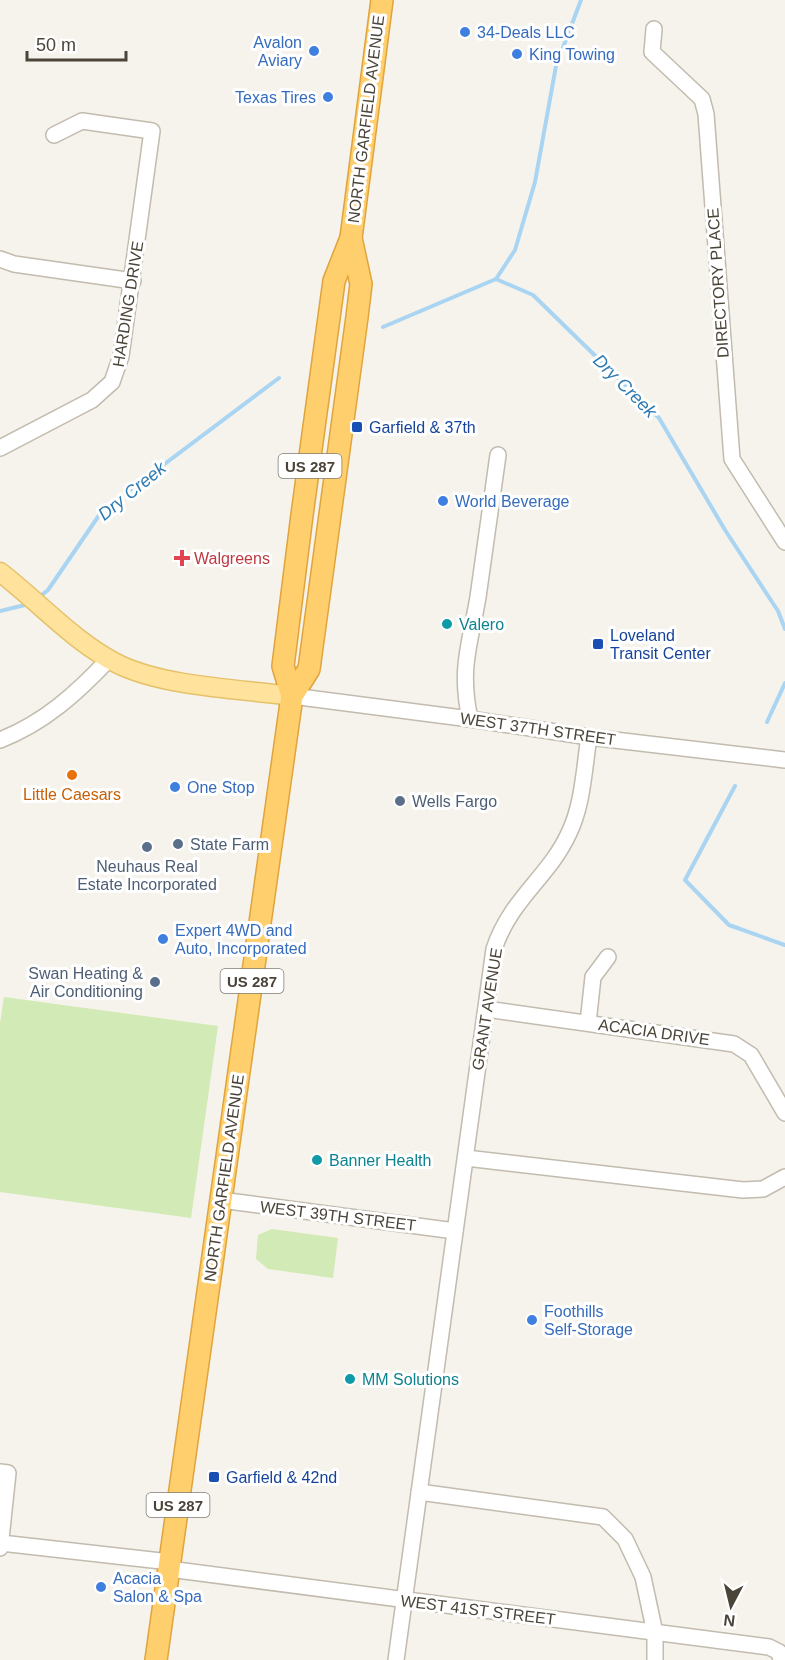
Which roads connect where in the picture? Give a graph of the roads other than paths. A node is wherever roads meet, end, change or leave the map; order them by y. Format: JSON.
{"nodes":[{"id":1,"x":382,"y":0,"type":"edge"},
{"id":2,"x":654,"y":29,"type":"dead end"},
{"id":3,"x":54,"y":135,"type":"dead end"},
{"id":4,"x":0,"y":259,"type":"edge"},
{"id":5,"x":133,"y":281,"type":"junction"},
{"id":6,"x":0,"y":448,"type":"edge"},
{"id":7,"x":498,"y":456,"type":"dead end"},
{"id":8,"x":785,"y":542,"type":"edge"},
{"id":9,"x":5,"y":576,"type":"edge"},
{"id":10,"x":109,"y":659,"type":"junction"},
{"id":11,"x":292,"y":696,"type":"junction"},
{"id":12,"x":470,"y":719,"type":"junction"},
{"id":13,"x":589,"y":737,"type":"junction"},
{"id":14,"x":0,"y":740,"type":"edge"},
{"id":15,"x":785,"y":760,"type":"edge"},
{"id":16,"x":608,"y":957,"type":"dead end"},
{"id":17,"x":486,"y":1009,"type":"junction"},
{"id":18,"x":588,"y":1023,"type":"junction"},
{"id":19,"x":785,"y":1113,"type":"edge"},
{"id":20,"x":466,"y":1158,"type":"junction"},
{"id":21,"x":785,"y":1177,"type":"edge"},
{"id":22,"x":221,"y":1200,"type":"junction"},
{"id":23,"x":455,"y":1231,"type":"junction"},
{"id":24,"x":0,"y":1472,"type":"edge"},
{"id":25,"x":419,"y":1492,"type":"junction"},
{"id":26,"x":1,"y":1543,"type":"edge"},
{"id":27,"x":0,"y":1548,"type":"edge"},
{"id":28,"x":169,"y":1565,"type":"junction"},
{"id":29,"x":404,"y":1600,"type":"junction"},
{"id":30,"x":655,"y":1633,"type":"junction"},
{"id":31,"x":156,"y":1660,"type":"edge"},
{"id":32,"x":396,"y":1660,"type":"edge"},
{"id":33,"x":655,"y":1660,"type":"edge"},
{"id":34,"x":781,"y":1660,"type":"edge"}],
"edges":[{"from":1,"to":11,"type":"highway","name":"NORTH GARFIELD AVENUE","number":"US 287"},
{"from":2,"to":8,"type":"street","name":"DIRECTORY PLACE"},
{"from":3,"to":5,"type":"street","name":"HARDING DRIVE"},
{"from":4,"to":5,"type":"street"},
{"from":5,"to":6,"type":"street","name":"HARDING DRIVE"},
{"from":7,"to":12,"type":"street"},
{"from":9,"to":10,"type":"main road"},
{"from":10,"to":11,"type":"main road"},
{"from":10,"to":14,"type":"street"},
{"from":11,"to":12,"type":"street","name":"WEST 37TH STREET"},
{"from":11,"to":22,"type":"highway","name":"NORTH GARFIELD AVENUE","number":"US 287"},
{"from":12,"to":13,"type":"street","name":"WEST 37TH STREET"},
{"from":13,"to":15,"type":"street","name":"WEST 37TH STREET"},
{"from":13,"to":17,"type":"street","name":"GRANT AVENUE"},
{"from":16,"to":18,"type":"street"},
{"from":17,"to":18,"type":"street","name":"ACACIA DRIVE"},
{"from":17,"to":20,"type":"street","name":"GRANT AVENUE"},
{"from":18,"to":19,"type":"street","name":"ACACIA DRIVE"},
{"from":20,"to":21,"type":"street"},
{"from":20,"to":23,"type":"street","name":"GRANT AVENUE"},
{"from":22,"to":23,"type":"street","name":"WEST 39TH STREET"},
{"from":22,"to":28,"type":"highway","name":"NORTH GARFIELD AVENUE","number":"US 287"},
{"from":23,"to":25,"type":"street","name":"GRANT AVENUE"},
{"from":24,"to":26,"type":"street"},
{"from":25,"to":29,"type":"street","name":"GRANT AVENUE"},
{"from":25,"to":30,"type":"street"},
{"from":26,"to":27,"type":"street"},
{"from":26,"to":28,"type":"street","name":"WEST 41ST STREET"},
{"from":28,"to":29,"type":"street","name":"WEST 41ST STREET"},
{"from":28,"to":31,"type":"highway","name":"NORTH GARFIELD AVENUE","number":"US 287"},
{"from":29,"to":30,"type":"street","name":"WEST 41ST STREET"},
{"from":29,"to":32,"type":"street","name":"GRANT AVENUE"},
{"from":30,"to":33,"type":"street"},
{"from":30,"to":34,"type":"street","name":"WEST 41ST STREET"}]}
